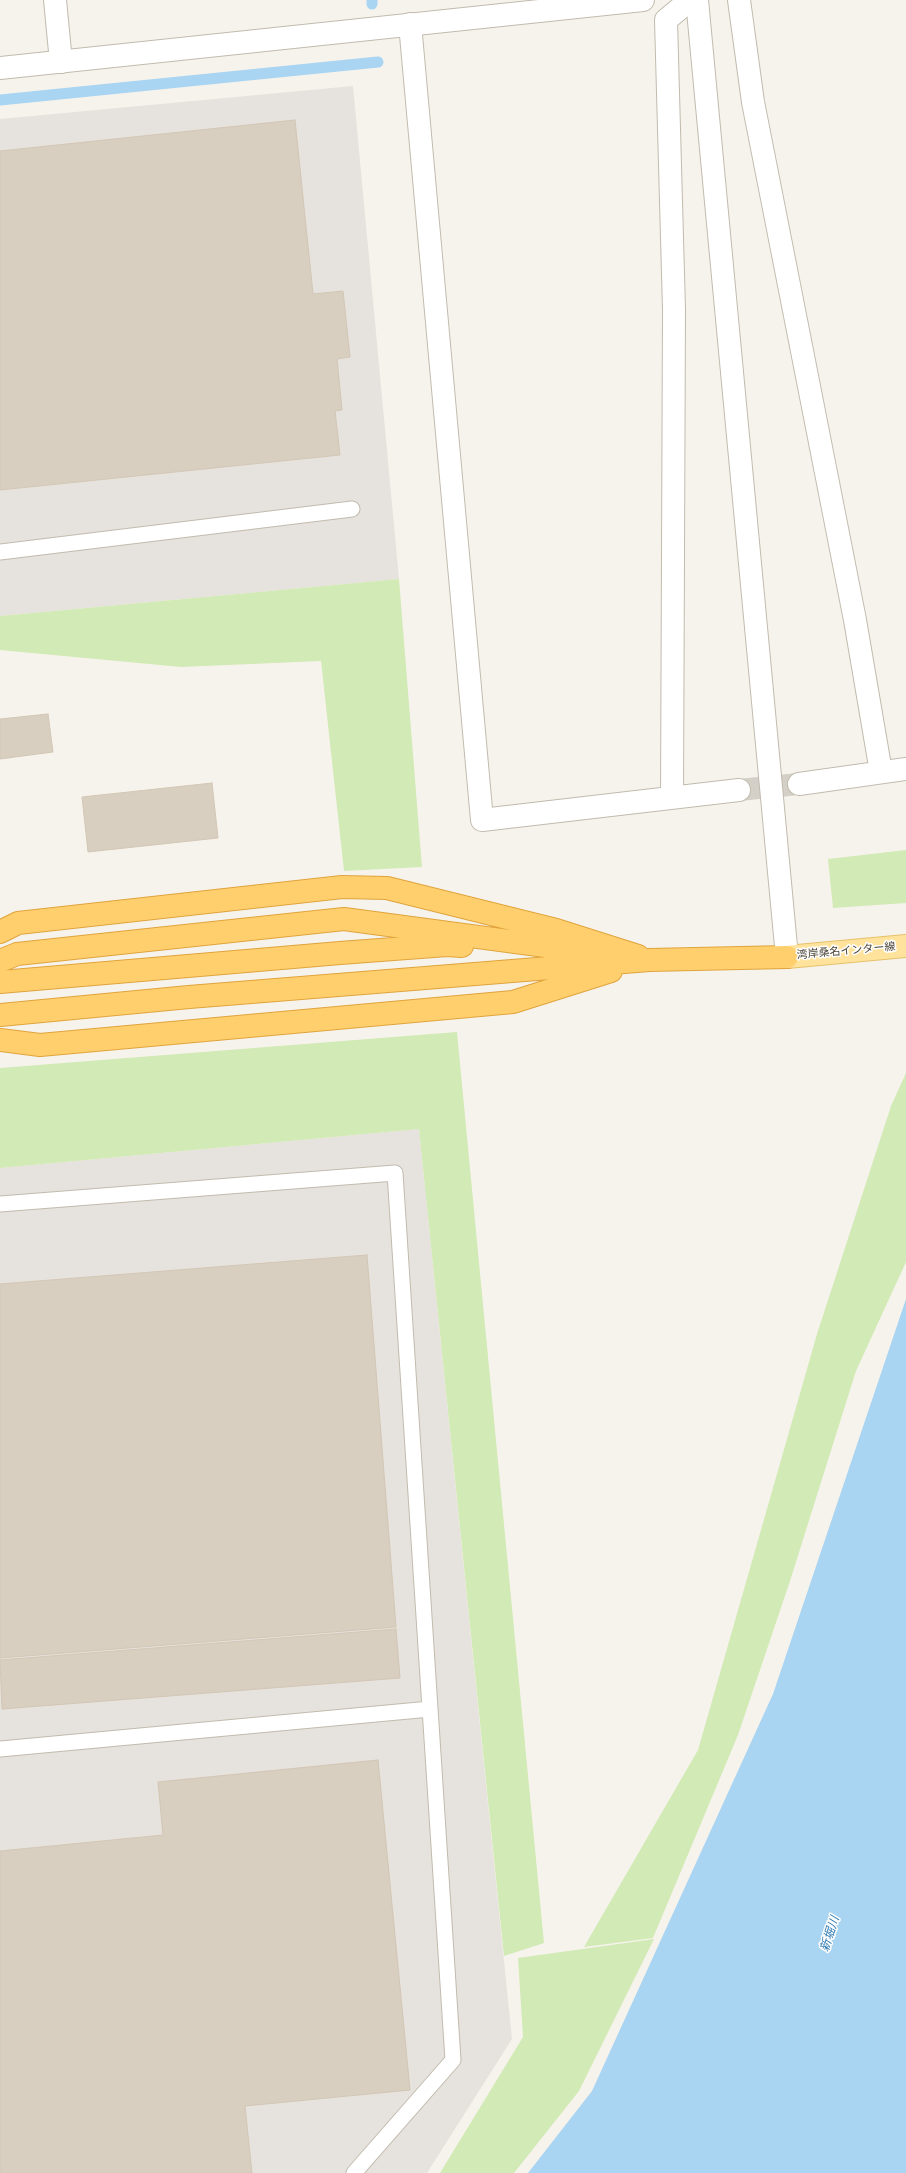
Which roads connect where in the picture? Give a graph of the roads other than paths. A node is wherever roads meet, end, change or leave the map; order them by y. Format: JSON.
{"nodes":[{"id":1,"x":55,"y":0,"type":"edge"},
{"id":2,"x":643,"y":0,"type":"edge"},
{"id":3,"x":690,"y":0,"type":"edge"},
{"id":4,"x":698,"y":0,"type":"edge"},
{"id":5,"x":739,"y":0,"type":"edge"},
{"id":6,"x":410,"y":24,"type":"junction"},
{"id":7,"x":61,"y":62,"type":"junction"},
{"id":8,"x":0,"y":68,"type":"edge"},
{"id":9,"x":352,"y":509,"type":"dead end"},
{"id":10,"x":0,"y":552,"type":"edge"},
{"id":11,"x":906,"y":769,"type":"edge"},
{"id":12,"x":881,"y":772,"type":"junction"},
{"id":13,"x":799,"y":784,"type":"tunnel mouth"},
{"id":14,"x":739,"y":790,"type":"tunnel mouth"},
{"id":15,"x":672,"y":798,"type":"junction"},
{"id":16,"x":0,"y":932,"type":"edge"},
{"id":17,"x":906,"y":946,"type":"edge"},
{"id":18,"x":787,"y":957,"type":"junction"},
{"id":19,"x":648,"y":960,"type":"junction"},
{"id":20,"x":0,"y":961,"type":"edge"},
{"id":21,"x":0,"y":982,"type":"edge"},
{"id":22,"x":0,"y":1014,"type":"edge"},
{"id":23,"x":0,"y":1040,"type":"edge"},
{"id":24,"x":0,"y":1204,"type":"edge"},
{"id":25,"x":430,"y":1710,"type":"junction"},
{"id":26,"x":0,"y":1749,"type":"edge"},
{"id":27,"x":354,"y":2173,"type":"edge"}],
"edges":[{"from":1,"to":7,"type":"street"},
{"from":2,"to":6,"type":"street"},
{"from":3,"to":15,"type":"street"},
{"from":4,"to":18,"type":"street"},
{"from":5,"to":12,"type":"street"},
{"from":6,"to":7,"type":"street"},
{"from":6,"to":15,"type":"street"},
{"from":7,"to":8,"type":"street"},
{"from":9,"to":10,"type":"lane"},
{"from":11,"to":12,"type":"street"},
{"from":12,"to":13,"type":"street"},
{"from":14,"to":15,"type":"street"},
{"from":16,"to":19,"type":"highway"},
{"from":17,"to":18,"type":"main road","name":"湾岸桑名インター線"},
{"from":18,"to":19,"type":"highway"},
{"from":19,"to":20,"type":"highway"},
{"from":19,"to":21,"type":"highway"},
{"from":19,"to":22,"type":"highway"},
{"from":19,"to":23,"type":"highway"},
{"from":24,"to":25,"type":"lane"},
{"from":25,"to":26,"type":"lane"},
{"from":25,"to":27,"type":"lane"}]}
